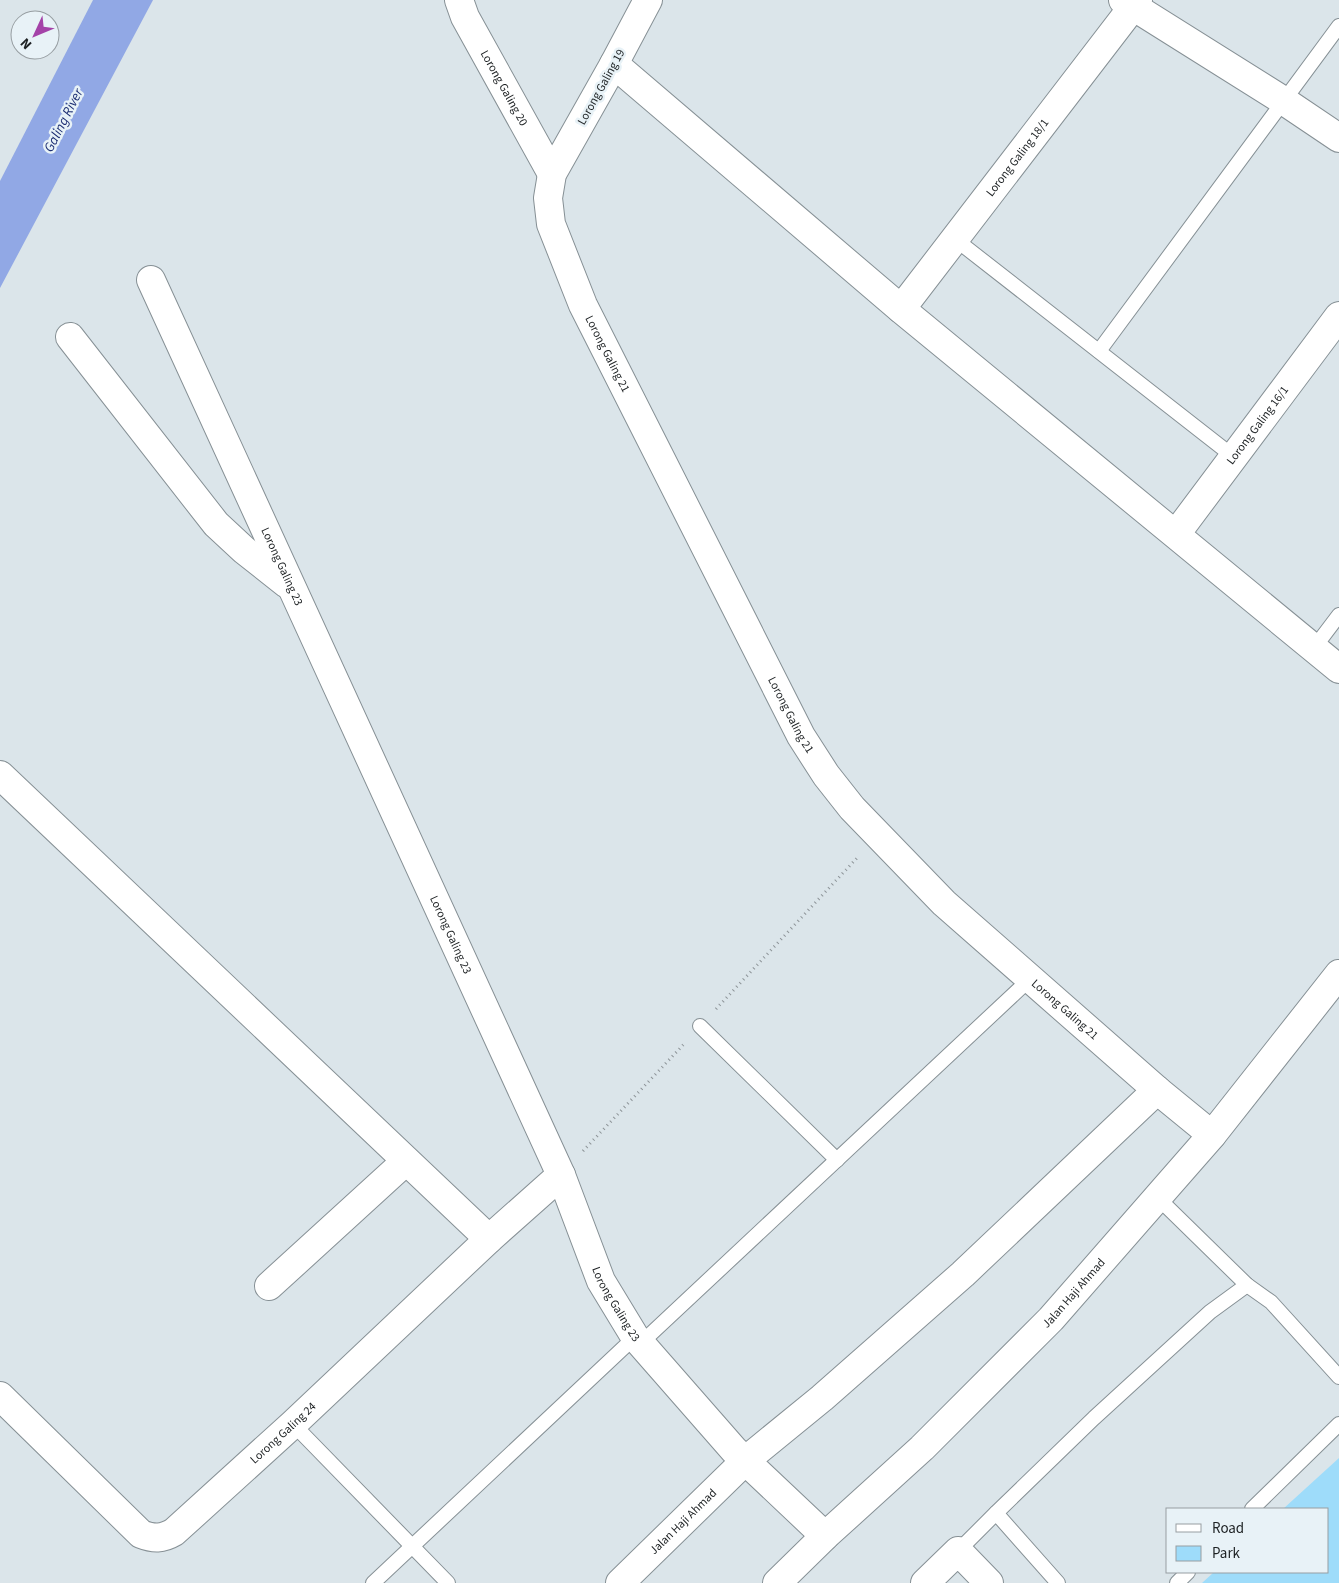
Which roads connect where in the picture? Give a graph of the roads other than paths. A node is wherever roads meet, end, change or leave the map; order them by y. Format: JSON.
{"nodes":[{"id":1,"x":648,"y":0,"type":"edge"},
{"id":2,"x":1132,"y":2,"type":"edge"},
{"id":3,"x":466,"y":6,"type":"edge"},
{"id":4,"x":1339,"y":26,"type":"edge"},
{"id":5,"x":614,"y":64,"type":"junction"},
{"id":6,"x":1284,"y":100,"type":"junction"},
{"id":7,"x":1339,"y":138,"type":"edge"},
{"id":8,"x":552,"y":174,"type":"junction"},
{"id":9,"x":955,"y":239,"type":"junction"},
{"id":10,"x":151,"y":280,"type":"dead end"},
{"id":11,"x":901,"y":309,"type":"junction"},
{"id":12,"x":1339,"y":316,"type":"edge"},
{"id":13,"x":70,"y":337,"type":"dead end"},
{"id":14,"x":1099,"y":351,"type":"junction"},
{"id":15,"x":1234,"y":456,"type":"junction"},
{"id":16,"x":1176,"y":534,"type":"junction"},
{"id":17,"x":292,"y":588,"type":"junction"},
{"id":18,"x":1339,"y":615,"type":"edge"},
{"id":19,"x":1314,"y":648,"type":"junction"},
{"id":20,"x":1339,"y":669,"type":"edge"},
{"id":21,"x":0,"y":775,"type":"edge"},
{"id":22,"x":1339,"y":974,"type":"edge"},
{"id":23,"x":1030,"y":980,"type":"junction"},
{"id":24,"x":700,"y":1026,"type":"road end"},
{"id":25,"x":1157,"y":1090,"type":"junction"},
{"id":26,"x":1212,"y":1135,"type":"junction"},
{"id":27,"x":837,"y":1160,"type":"junction"},
{"id":28,"x":406,"y":1161,"type":"junction"},
{"id":29,"x":561,"y":1175,"type":"junction"},
{"id":30,"x":1156,"y":1197,"type":"junction"},
{"id":31,"x":489,"y":1239,"type":"junction"},
{"id":32,"x":1247,"y":1285,"type":"junction"},
{"id":33,"x":269,"y":1286,"type":"dead end"},
{"id":34,"x":637,"y":1341,"type":"junction"},
{"id":35,"x":1339,"y":1377,"type":"edge"},
{"id":36,"x":0,"y":1396,"type":"edge"},
{"id":37,"x":293,"y":1424,"type":"junction"},
{"id":38,"x":1339,"y":1424,"type":"edge"},
{"id":39,"x":746,"y":1460,"type":"junction"},
{"id":40,"x":1253,"y":1508,"type":"edge"},
{"id":41,"x":996,"y":1513,"type":"junction"},
{"id":42,"x":825,"y":1536,"type":"junction"},
{"id":43,"x":412,"y":1548,"type":"junction"},
{"id":44,"x":958,"y":1551,"type":"junction"},
{"id":45,"x":1187,"y":1573,"type":"edge"},
{"id":46,"x":373,"y":1583,"type":"edge"},
{"id":47,"x":448,"y":1583,"type":"edge"},
{"id":48,"x":620,"y":1583,"type":"edge"},
{"id":49,"x":777,"y":1583,"type":"edge"},
{"id":50,"x":925,"y":1583,"type":"edge"},
{"id":51,"x":989,"y":1583,"type":"edge"},
{"id":52,"x":1058,"y":1583,"type":"edge"},
{"id":53,"x":1177,"y":1583,"type":"edge"}],
"edges":[{"from":1,"to":5,"type":"street","name":"Lorong Galing 19"},
{"from":2,"to":6,"type":"street"},
{"from":2,"to":9,"type":"street","name":"Lorong Galing 18/1"},
{"from":3,"to":8,"type":"street","name":"Lorong Galing 20"},
{"from":4,"to":6,"type":"lane"},
{"from":5,"to":8,"type":"street","name":"Lorong Galing 19"},
{"from":5,"to":11,"type":"street"},
{"from":6,"to":7,"type":"street"},
{"from":6,"to":14,"type":"lane"},
{"from":8,"to":23,"type":"street","name":"Lorong Galing 21"},
{"from":9,"to":11,"type":"street","name":"Lorong Galing 18/1"},
{"from":9,"to":14,"type":"lane"},
{"from":10,"to":17,"type":"street","name":"Lorong Galing 23"},
{"from":11,"to":16,"type":"street"},
{"from":12,"to":15,"type":"street","name":"Lorong Galing 16/1"},
{"from":13,"to":17,"type":"street"},
{"from":14,"to":15,"type":"lane"},
{"from":15,"to":16,"type":"street","name":"Lorong Galing 16/1"},
{"from":16,"to":19,"type":"street"},
{"from":17,"to":29,"type":"street","name":"Lorong Galing 23"},
{"from":18,"to":19,"type":"lane"},
{"from":19,"to":20,"type":"street"},
{"from":21,"to":28,"type":"street"},
{"from":22,"to":26,"type":"street","name":"Jalan Haji Ahmad"},
{"from":23,"to":25,"type":"street","name":"Lorong Galing 21"},
{"from":23,"to":27,"type":"lane"},
{"from":24,"to":27,"type":"lane"},
{"from":25,"to":26,"type":"street","name":"Lorong Galing 21"},
{"from":25,"to":39,"type":"street","name":"Jalan Haji Ahmad"},
{"from":26,"to":30,"type":"street","name":"Jalan Haji Ahmad"},
{"from":27,"to":34,"type":"lane"},
{"from":28,"to":31,"type":"street"},
{"from":28,"to":33,"type":"street"},
{"from":29,"to":31,"type":"street","name":"Lorong Galing 24"},
{"from":29,"to":34,"type":"street","name":"Lorong Galing 23"},
{"from":30,"to":32,"type":"lane"},
{"from":30,"to":42,"type":"street","name":"Jalan Haji Ahmad"},
{"from":31,"to":37,"type":"street","name":"Lorong Galing 24"},
{"from":32,"to":35,"type":"lane"},
{"from":32,"to":41,"type":"lane"},
{"from":34,"to":39,"type":"street","name":"Lorong Galing 23"},
{"from":34,"to":43,"type":"lane"},
{"from":36,"to":37,"type":"street","name":"Lorong Galing 24"},
{"from":37,"to":43,"type":"lane"},
{"from":38,"to":40,"type":"lane"},
{"from":39,"to":42,"type":"street","name":"Lorong Galing 23"},
{"from":39,"to":48,"type":"street","name":"Jalan Haji Ahmad"},
{"from":41,"to":44,"type":"lane"},
{"from":41,"to":52,"type":"lane"},
{"from":42,"to":49,"type":"street","name":"Jalan Haji Ahmad"},
{"from":43,"to":46,"type":"lane"},
{"from":43,"to":47,"type":"lane"},
{"from":44,"to":50,"type":"street"},
{"from":44,"to":51,"type":"street"},
{"from":45,"to":53,"type":"lane"}]}
